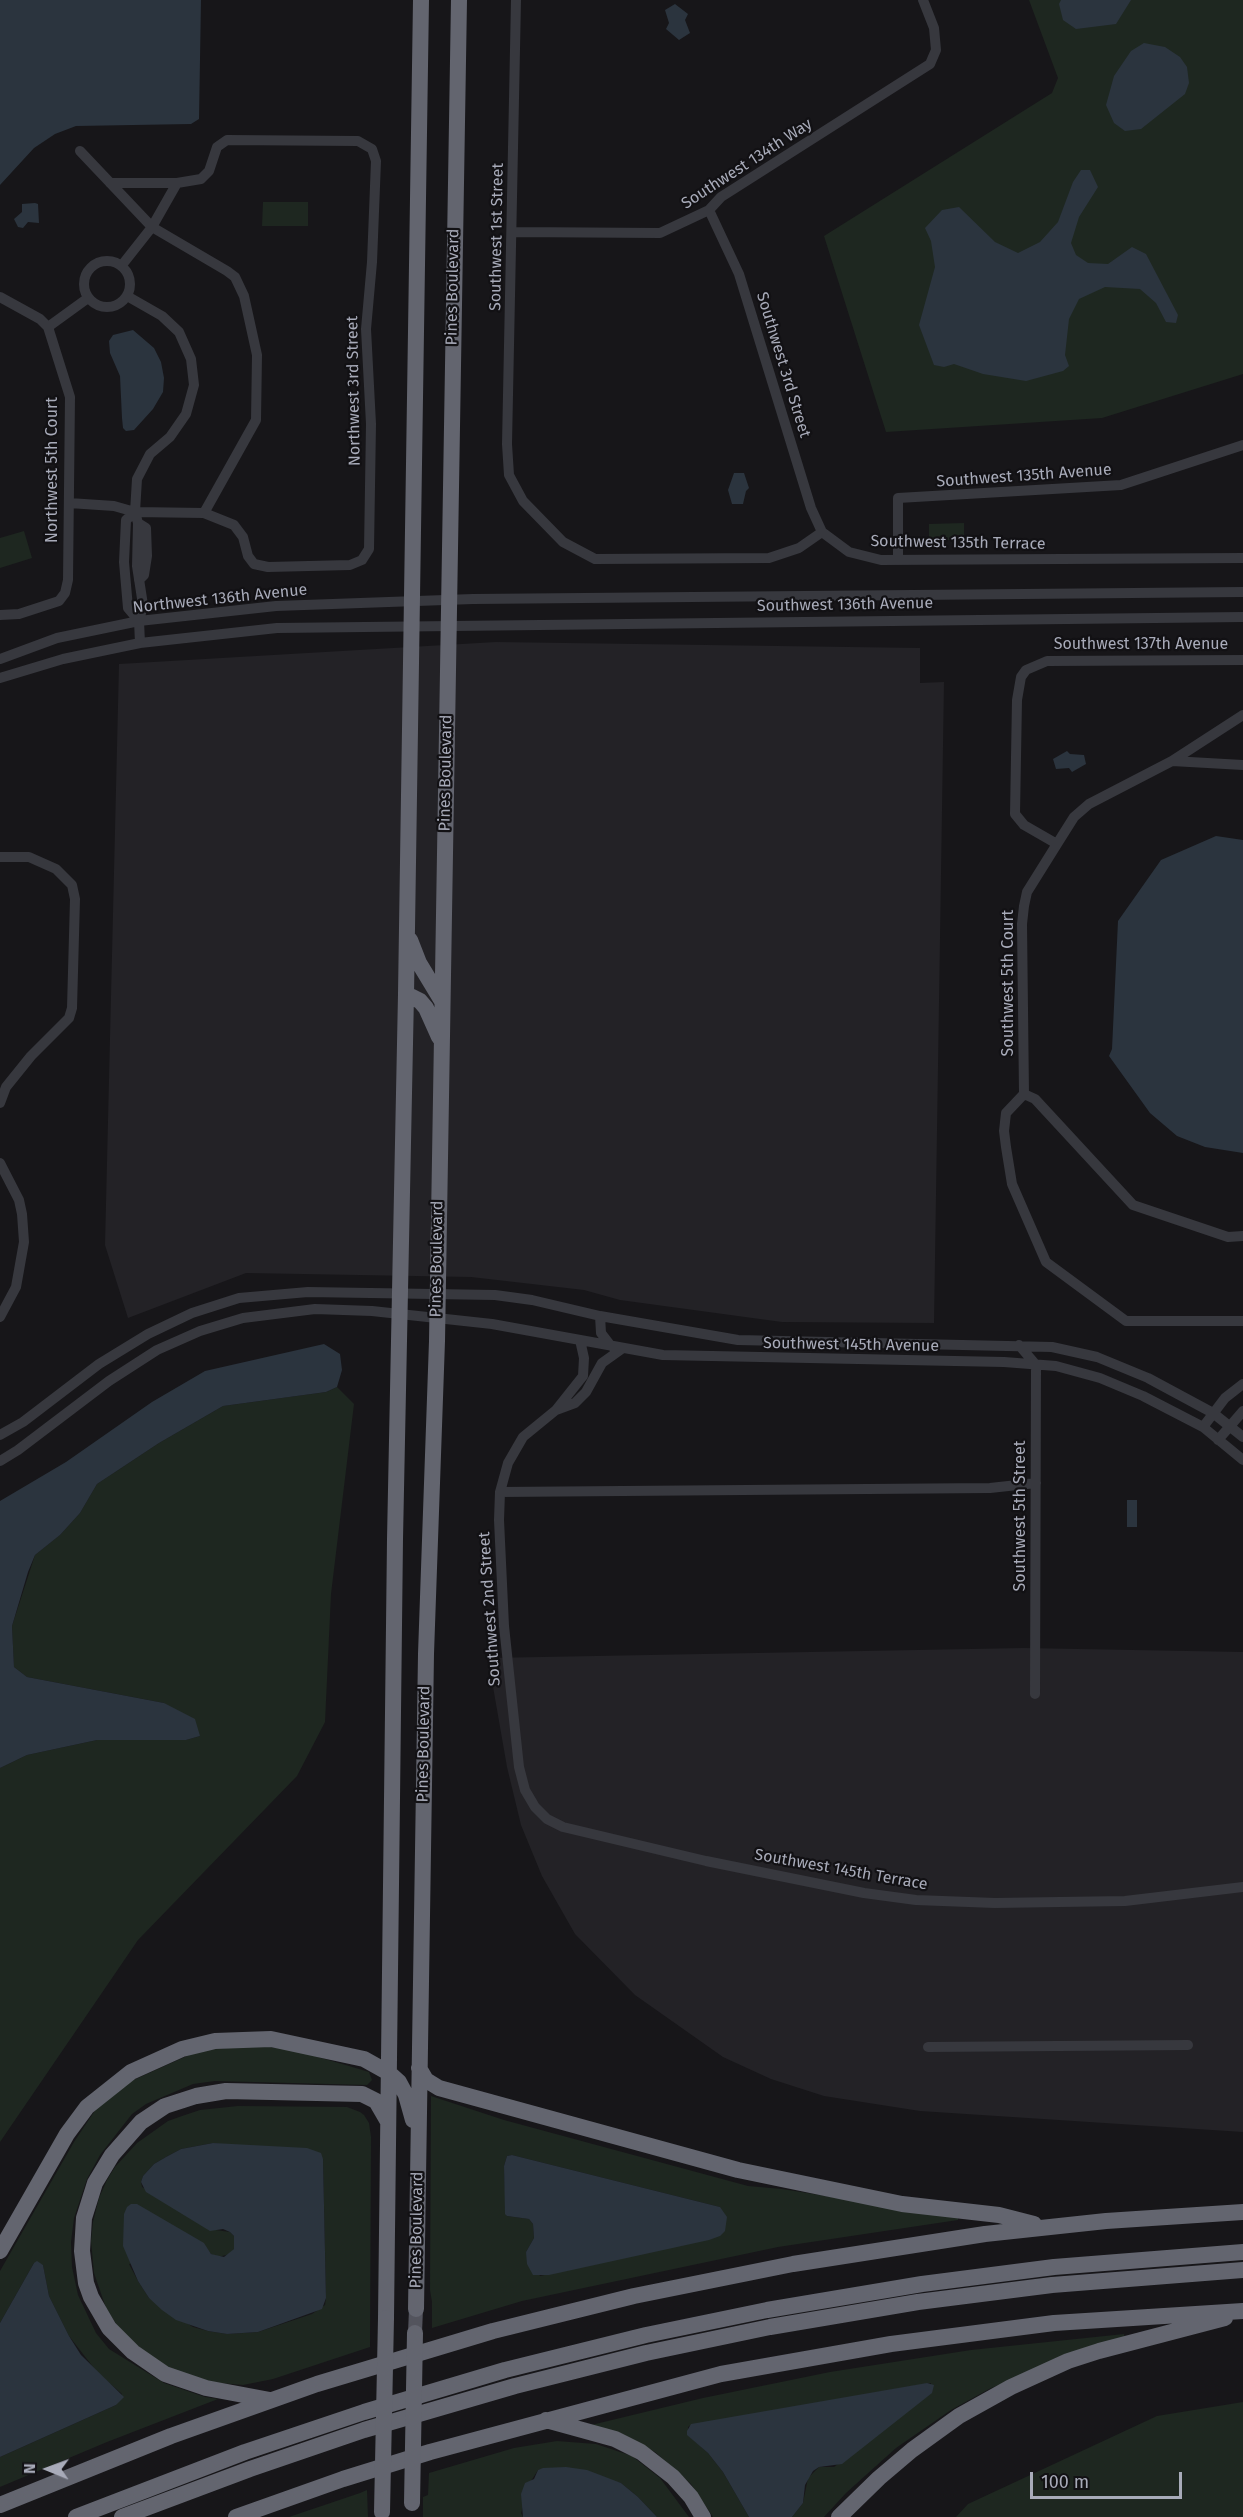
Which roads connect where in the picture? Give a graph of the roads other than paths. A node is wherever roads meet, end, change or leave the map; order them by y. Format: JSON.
{"nodes":[{"id":1,"x":421,"y":0,"type":"edge"},
{"id":2,"x":459,"y":0,"type":"edge"},
{"id":3,"x":516,"y":0,"type":"edge"},
{"id":4,"x":923,"y":0,"type":"edge"},
{"id":5,"x":80,"y":151,"type":"dead end"},
{"id":6,"x":110,"y":183,"type":"junction"},
{"id":7,"x":177,"y":183,"type":"junction"},
{"id":8,"x":710,"y":210,"type":"junction"},
{"id":9,"x":152,"y":227,"type":"junction"},
{"id":10,"x":513,"y":232,"type":"junction"},
{"id":11,"x":122,"y":265,"type":"junction"},
{"id":12,"x":127,"y":296,"type":"junction"},
{"id":13,"x":88,"y":298,"type":"junction"},
{"id":14,"x":1,"y":300,"type":"edge"},
{"id":15,"x":48,"y":327,"type":"junction"},
{"id":16,"x":1243,"y":445,"type":"edge"},
{"id":17,"x":69,"y":503,"type":"junction"},
{"id":18,"x":204,"y":513,"type":"junction"},
{"id":19,"x":137,"y":517,"type":"junction"},
{"id":20,"x":822,"y":532,"type":"junction"},
{"id":21,"x":124,"y":544,"type":"junction"},
{"id":22,"x":137,"y":544,"type":"junction"},
{"id":23,"x":1243,"y":558,"type":"edge"},
{"id":24,"x":898,"y":560,"type":"junction"},
{"id":25,"x":139,"y":580,"type":"junction"},
{"id":26,"x":1243,"y":592,"type":"edge"},
{"id":27,"x":449,"y":600,"type":"junction"},
{"id":28,"x":413,"y":602,"type":"junction"},
{"id":29,"x":0,"y":615,"type":"edge"},
{"id":30,"x":1243,"y":617,"type":"edge"},
{"id":31,"x":139,"y":621,"type":"junction"},
{"id":32,"x":448,"y":626,"type":"junction"},
{"id":33,"x":412,"y":627,"type":"junction"},
{"id":34,"x":140,"y":643,"type":"junction"},
{"id":35,"x":0,"y":659,"type":"edge"},
{"id":36,"x":1243,"y":660,"type":"edge"},
{"id":37,"x":0,"y":678,"type":"edge"},
{"id":38,"x":1243,"y":715,"type":"edge"},
{"id":39,"x":1172,"y":761,"type":"junction"},
{"id":40,"x":1243,"y":765,"type":"edge"},
{"id":41,"x":1057,"y":844,"type":"junction"},
{"id":42,"x":0,"y":857,"type":"edge"},
{"id":43,"x":407,"y":931,"type":"junction"},
{"id":44,"x":406,"y":994,"type":"junction"},
{"id":45,"x":442,"y":1001,"type":"junction"},
{"id":46,"x":441,"y":1041,"type":"junction"},
{"id":47,"x":1024,"y":1094,"type":"junction"},
{"id":48,"x":0,"y":1103,"type":"edge"},
{"id":49,"x":0,"y":1163,"type":"edge"},
{"id":50,"x":1243,"y":1236,"type":"edge"},
{"id":51,"x":401,"y":1293,"type":"junction"},
{"id":52,"x":436,"y":1293,"type":"junction"},
{"id":53,"x":400,"y":1314,"type":"junction"},
{"id":54,"x":600,"y":1316,"type":"junction"},
{"id":55,"x":0,"y":1317,"type":"edge"},
{"id":56,"x":436,"y":1318,"type":"junction"},
{"id":57,"x":1243,"y":1321,"type":"edge"},
{"id":58,"x":580,"y":1340,"type":"junction"},
{"id":59,"x":1019,"y":1345,"type":"junction"},
{"id":60,"x":611,"y":1346,"type":"junction"},
{"id":61,"x":623,"y":1348,"type":"junction"},
{"id":62,"x":1036,"y":1365,"type":"junction"},
{"id":63,"x":1243,"y":1384,"type":"edge"},
{"id":64,"x":556,"y":1410,"type":"junction"},
{"id":65,"x":1243,"y":1411,"type":"edge"},
{"id":66,"x":1213,"y":1413,"type":"junction"},
{"id":67,"x":1229,"y":1426,"type":"junction"},
{"id":68,"x":1203,"y":1427,"type":"junction"},
{"id":69,"x":0,"y":1435,"type":"edge"},
{"id":70,"x":1243,"y":1437,"type":"edge"},
{"id":71,"x":1218,"y":1440,"type":"junction"},
{"id":72,"x":1243,"y":1460,"type":"edge"},
{"id":73,"x":0,"y":1461,"type":"edge"},
{"id":74,"x":1036,"y":1483,"type":"junction"},
{"id":75,"x":500,"y":1492,"type":"junction"},
{"id":76,"x":1035,"y":1694,"type":"dead end"},
{"id":77,"x":548,"y":1819,"type":"joint"},
{"id":78,"x":1243,"y":1887,"type":"edge"},
{"id":79,"x":1188,"y":2045,"type":"dead end"},
{"id":80,"x":928,"y":2047,"type":"dead end"},
{"id":81,"x":419,"y":2068,"type":"junction"},
{"id":82,"x":389,"y":2073,"type":"junction"},
{"id":83,"x":387,"y":2121,"type":"junction"},
{"id":84,"x":418,"y":2139,"type":"junction"},
{"id":85,"x":1243,"y":2212,"type":"edge"},
{"id":86,"x":1044,"y":2227,"type":"junction"},
{"id":87,"x":0,"y":2251,"type":"edge"},
{"id":88,"x":1243,"y":2252,"type":"edge"},
{"id":89,"x":1243,"y":2270,"type":"edge"},
{"id":90,"x":416,"y":2309,"type":"joint"},
{"id":91,"x":1243,"y":2312,"type":"edge"},
{"id":92,"x":415,"y":2333,"type":"joint"},
{"id":93,"x":271,"y":2400,"type":"junction"},
{"id":94,"x":545,"y":2420,"type":"junction"},
{"id":95,"x":0,"y":2505,"type":"edge"},
{"id":96,"x":412,"y":2510,"type":"edge"},
{"id":97,"x":382,"y":2514,"type":"edge"},
{"id":98,"x":76,"y":2517,"type":"edge"},
{"id":99,"x":122,"y":2517,"type":"edge"},
{"id":100,"x":236,"y":2517,"type":"edge"},
{"id":101,"x":703,"y":2517,"type":"edge"},
{"id":102,"x":839,"y":2517,"type":"edge"}],
"edges":[{"from":1,"to":28,"type":"highway","name":"Pines Boulevard"},
{"from":2,"to":27,"type":"highway","name":"Pines Boulevard"},
{"from":3,"to":10,"type":"street","name":"Southwest 1st Street"},
{"from":4,"to":8,"type":"street","name":"Southwest 134th Way"},
{"from":5,"to":6,"type":"street"},
{"from":6,"to":7,"type":"street"},
{"from":6,"to":9,"type":"street"},
{"from":7,"to":9,"type":"street"},
{"from":7,"to":18,"type":"street","name":"Northwest 3rd Street"},
{"from":8,"to":10,"type":"street","name":"Southwest 134th Way"},
{"from":8,"to":20,"type":"street","name":"Southwest 3rd Street"},
{"from":9,"to":11,"type":"street"},
{"from":9,"to":18,"type":"street"},
{"from":10,"to":20,"type":"street","name":"Southwest 1st Street"},
{"from":11,"to":12,"type":"street"},
{"from":11,"to":13,"type":"street"},
{"from":12,"to":13,"type":"street"},
{"from":12,"to":19,"type":"street"},
{"from":13,"to":15,"type":"street"},
{"from":14,"to":15,"type":"street"},
{"from":15,"to":17,"type":"street","name":"Northwest 5th Court"},
{"from":16,"to":24,"type":"street","name":"Southwest 135th Avenue"},
{"from":17,"to":19,"type":"street"},
{"from":17,"to":29,"type":"street","name":"Northwest 5th Court"},
{"from":18,"to":19,"type":"street"},
{"from":19,"to":21,"type":"street"},
{"from":19,"to":22,"type":"street"},
{"from":19,"to":25,"type":"street"},
{"from":20,"to":24,"type":"street","name":"Southwest 135th Terrace"},
{"from":21,"to":22,"type":"street"},
{"from":21,"to":31,"type":"street"},
{"from":22,"to":25,"type":"street"},
{"from":23,"to":24,"type":"street","name":"Southwest 135th Terrace"},
{"from":25,"to":31,"type":"street"},
{"from":26,"to":27,"type":"street","name":"Southwest 136th Avenue"},
{"from":27,"to":28,"type":"street","name":"Northwest 136th Avenue"},
{"from":27,"to":32,"type":"highway","name":"Pines Boulevard"},
{"from":28,"to":31,"type":"street","name":"Northwest 136th Avenue"},
{"from":28,"to":33,"type":"highway","name":"Pines Boulevard"},
{"from":30,"to":32,"type":"street","name":"Southwest 136th Avenue"},
{"from":31,"to":34,"type":"street"},
{"from":31,"to":35,"type":"street","name":"Northwest 136th Avenue"},
{"from":32,"to":33,"type":"street","name":"Northwest 136th Avenue"},
{"from":32,"to":45,"type":"highway","name":"Pines Boulevard"},
{"from":33,"to":34,"type":"street","name":"Northwest 136th Avenue"},
{"from":33,"to":43,"type":"highway","name":"Pines Boulevard"},
{"from":34,"to":37,"type":"street","name":"Northwest 136th Avenue"},
{"from":36,"to":41,"type":"street","name":"Southwest 137th Avenue"},
{"from":38,"to":39,"type":"street","name":"Southwest 5th Court"},
{"from":39,"to":40,"type":"street"},
{"from":39,"to":41,"type":"street","name":"Southwest 5th Court"},
{"from":41,"to":47,"type":"street","name":"Southwest 5th Court"},
{"from":42,"to":48,"type":"street"},
{"from":43,"to":44,"type":"highway","name":"Pines Boulevard"},
{"from":43,"to":45,"type":"highway"},
{"from":44,"to":46,"type":"highway"},
{"from":44,"to":51,"type":"highway","name":"Pines Boulevard"},
{"from":45,"to":46,"type":"highway","name":"Pines Boulevard"},
{"from":46,"to":52,"type":"highway","name":"Pines Boulevard"},
{"from":47,"to":50,"type":"street"},
{"from":47,"to":57,"type":"street"},
{"from":49,"to":55,"type":"street"},
{"from":51,"to":52,"type":"street","name":"Southwest 145th Avenue"},
{"from":51,"to":53,"type":"highway","name":"Pines Boulevard"},
{"from":51,"to":69,"type":"street","name":"Southwest 145th Avenue"},
{"from":52,"to":54,"type":"street","name":"Southwest 145th Avenue"},
{"from":52,"to":56,"type":"highway","name":"Pines Boulevard"},
{"from":53,"to":56,"type":"street","name":"Southwest 145th Avenue"},
{"from":53,"to":73,"type":"street","name":"Southwest 145th Avenue"},
{"from":53,"to":82,"type":"highway","name":"Pines Boulevard"},
{"from":54,"to":59,"type":"street","name":"Southwest 145th Avenue"},
{"from":54,"to":60,"type":"street"},
{"from":56,"to":58,"type":"street","name":"Southwest 145th Avenue"},
{"from":56,"to":81,"type":"highway","name":"Pines Boulevard"},
{"from":58,"to":60,"type":"street","name":"Southwest 145th Avenue"},
{"from":58,"to":64,"type":"street","name":"Southwest 2nd Street"},
{"from":59,"to":62,"type":"street"},
{"from":59,"to":66,"type":"street","name":"Southwest 145th Avenue"},
{"from":60,"to":61,"type":"street","name":"Southwest 145th Avenue"},
{"from":61,"to":62,"type":"street","name":"Southwest 145th Avenue"},
{"from":61,"to":64,"type":"street","name":"Southwest 2nd Street"},
{"from":62,"to":68,"type":"street","name":"Southwest 145th Avenue"},
{"from":62,"to":74,"type":"street","name":"Southwest 5th Street"},
{"from":63,"to":66,"type":"street"},
{"from":64,"to":75,"type":"street","name":"Southwest 2nd Street"},
{"from":65,"to":67,"type":"street"},
{"from":66,"to":67,"type":"street","name":"Southwest 145th Avenue"},
{"from":66,"to":68,"type":"street"},
{"from":67,"to":70,"type":"street","name":"Southwest 145th Avenue"},
{"from":67,"to":71,"type":"street"},
{"from":68,"to":71,"type":"street","name":"Southwest 145th Avenue"},
{"from":71,"to":72,"type":"street","name":"Southwest 145th Avenue"},
{"from":74,"to":75,"type":"street"},
{"from":74,"to":76,"type":"street","name":"Southwest 5th Street"},
{"from":75,"to":77,"type":"street","name":"Southwest 2nd Street"},
{"from":77,"to":78,"type":"street","name":"Southwest 145th Terrace"},
{"from":79,"to":80,"type":"street"},
{"from":81,"to":84,"type":"highway","name":"Pines Boulevard"},
{"from":81,"to":86,"type":"highway"},
{"from":82,"to":83,"type":"highway","name":"Pines Boulevard"},
{"from":82,"to":84,"type":"highway"},
{"from":82,"to":87,"type":"highway"},
{"from":83,"to":93,"type":"highway"},
{"from":83,"to":97,"type":"highway","name":"Pines Boulevard","bridge":true},
{"from":84,"to":90,"type":"highway","name":"Pines Boulevard"},
{"from":85,"to":86,"type":"highway"},
{"from":86,"to":93,"type":"highway"},
{"from":88,"to":98,"type":"highway"},
{"from":89,"to":99,"type":"highway"},
{"from":90,"to":92,"type":"main road","name":"Pines Boulevard"},
{"from":91,"to":94,"type":"highway"},
{"from":91,"to":102,"type":"highway"},
{"from":92,"to":96,"type":"highway","name":"Pines Boulevard","bridge":true},
{"from":93,"to":95,"type":"highway"},
{"from":94,"to":100,"type":"highway"},
{"from":94,"to":101,"type":"highway"}]}
